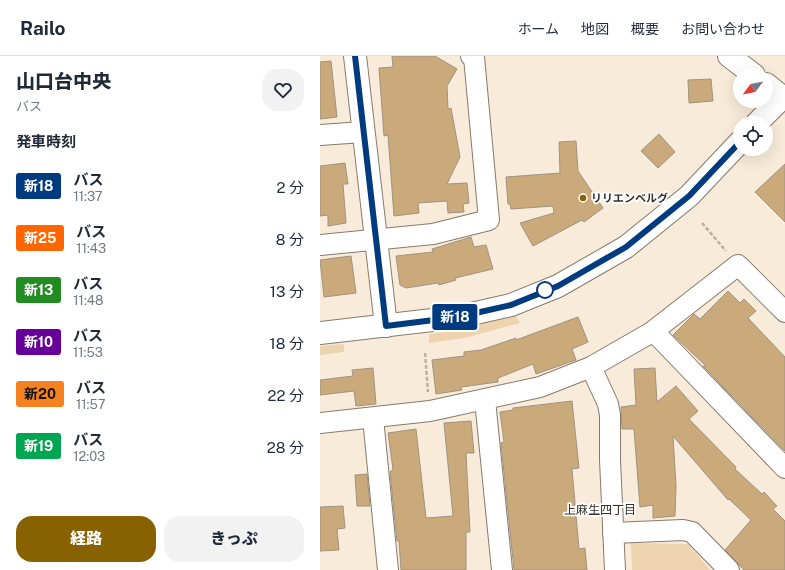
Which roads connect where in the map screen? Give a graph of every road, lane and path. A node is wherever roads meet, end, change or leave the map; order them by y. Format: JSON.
{"nodes":[{"id":1,"x":355,"y":56,"type":"edge"},
{"id":2,"x":472,"y":56,"type":"edge"},
{"id":3,"x":729,"y":56,"type":"edge"},
{"id":4,"x":745,"y":68,"type":"edge"},
{"id":5,"x":773,"y":89,"type":"edge"},
{"id":6,"x":784,"y":98,"type":"edge"},
{"id":7,"x":765,"y":116,"type":"edge"},
{"id":8,"x":364,"y":132,"type":"junction"},
{"id":9,"x":320,"y":135,"type":"edge"},
{"id":10,"x":733,"y":149,"type":"edge"},
{"id":11,"x":702,"y":223,"type":"dead end"},
{"id":12,"x":376,"y":240,"type":"junction"},
{"id":13,"x":320,"y":245,"type":"edge"},
{"id":14,"x":738,"y":265,"type":"junction"},
{"id":15,"x":785,"y":312,"type":"edge"},
{"id":16,"x":386,"y":326,"type":"junction"},
{"id":17,"x":652,"y":332,"type":"junction"},
{"id":18,"x":320,"y":333,"type":"edge"},
{"id":19,"x":425,"y":353,"type":"dead end"},
{"id":20,"x":591,"y":368,"type":"junction"},
{"id":21,"x":429,"y":398,"type":"dead end"},
{"id":22,"x":485,"y":400,"type":"junction"},
{"id":23,"x":373,"y":418,"type":"junction"},
{"id":24,"x":320,"y":423,"type":"edge"},
{"id":25,"x":785,"y":468,"type":"edge"},
{"id":26,"x":613,"y":533,"type":"junction"},
{"id":27,"x":388,"y":570,"type":"edge"},
{"id":28,"x":502,"y":570,"type":"edge"},
{"id":29,"x":615,"y":570,"type":"edge"},
{"id":30,"x":729,"y":570,"type":"edge"}],
"edges":[{"from":1,"to":8,"type":"street"},
{"from":2,"to":12,"type":"street"},
{"from":3,"to":4,"type":"street"},
{"from":5,"to":6,"type":"street"},
{"from":6,"to":7,"type":"street"},
{"from":8,"to":9,"type":"street"},
{"from":8,"to":12,"type":"street"},
{"from":10,"to":16,"type":"street"},
{"from":11,"to":14,"type":"path"},
{"from":12,"to":13,"type":"street"},
{"from":12,"to":16,"type":"street"},
{"from":14,"to":15,"type":"street"},
{"from":14,"to":17,"type":"street"},
{"from":16,"to":18,"type":"street"},
{"from":17,"to":20,"type":"street"},
{"from":17,"to":25,"type":"street"},
{"from":19,"to":21,"type":"path"},
{"from":20,"to":22,"type":"street"},
{"from":20,"to":26,"type":"street"},
{"from":22,"to":23,"type":"street"},
{"from":22,"to":28,"type":"street"},
{"from":23,"to":24,"type":"street"},
{"from":23,"to":27,"type":"street"},
{"from":26,"to":29,"type":"street"},
{"from":26,"to":30,"type":"street"}]}
